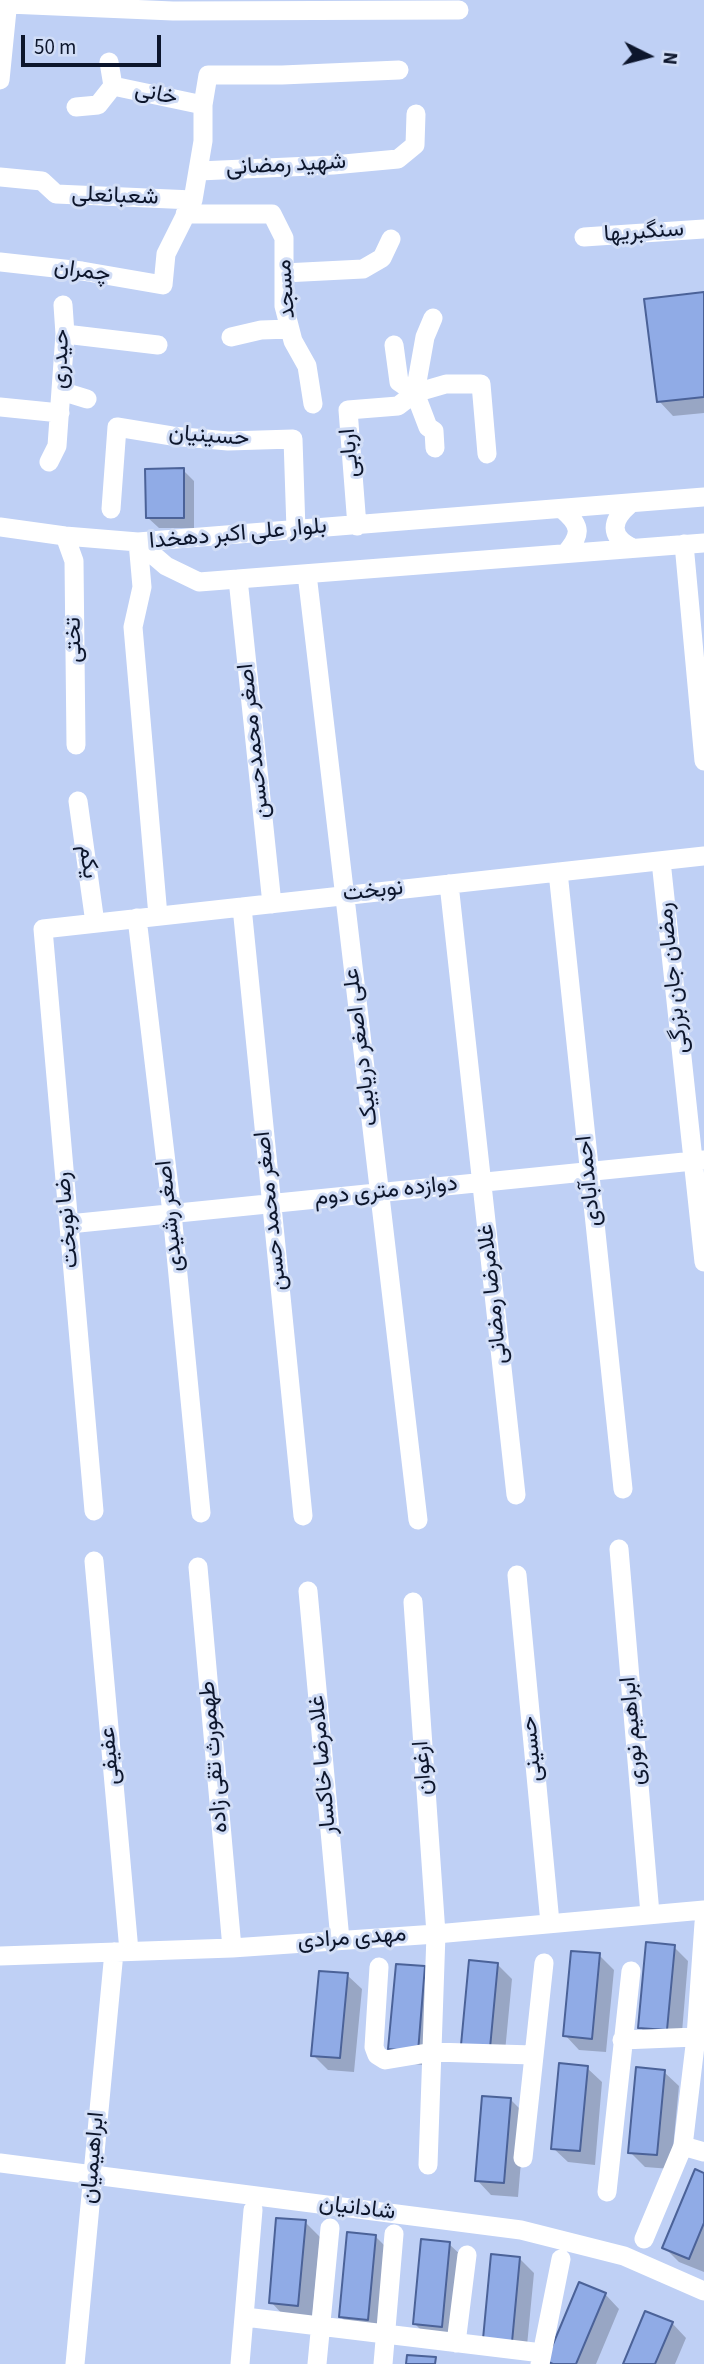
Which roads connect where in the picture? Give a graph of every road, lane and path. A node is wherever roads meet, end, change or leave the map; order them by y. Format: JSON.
{"nodes":[{"id":1,"x":8,"y":2,"type":"edge"},
{"id":2,"x":459,"y":10,"type":"dead end"},
{"id":3,"x":109,"y":62,"type":"dead end"},
{"id":4,"x":399,"y":70,"type":"dead end"},
{"id":5,"x":0,"y":80,"type":"edge"},
{"id":6,"x":113,"y":86,"type":"junction"},
{"id":7,"x":203,"y":105,"type":"junction"},
{"id":8,"x":76,"y":107,"type":"dead end"},
{"id":9,"x":416,"y":114,"type":"dead end"},
{"id":10,"x":199,"y":170,"type":"junction"},
{"id":11,"x":0,"y":177,"type":"edge"},
{"id":12,"x":189,"y":207,"type":"junction"},
{"id":13,"x":272,"y":215,"type":"joint"},
{"id":14,"x":704,"y":229,"type":"edge"},
{"id":15,"x":584,"y":237,"type":"dead end"},
{"id":16,"x":391,"y":239,"type":"dead end"},
{"id":17,"x":0,"y":262,"type":"edge"},
{"id":18,"x":285,"y":273,"type":"junction"},
{"id":19,"x":63,"y":305,"type":"dead end"},
{"id":20,"x":433,"y":318,"type":"dead end"},
{"id":21,"x":290,"y":329,"type":"junction"},
{"id":22,"x":65,"y":334,"type":"junction"},
{"id":23,"x":232,"y":337,"type":"dead end"},
{"id":24,"x":158,"y":345,"type":"dead end"},
{"id":25,"x":394,"y":345,"type":"dead end"},
{"id":26,"x":61,"y":391,"type":"junction"},
{"id":27,"x":415,"y":393,"type":"junction"},
{"id":28,"x":87,"y":398,"type":"dead end"},
{"id":29,"x":313,"y":404,"type":"dead end"},
{"id":30,"x":0,"y":407,"type":"edge"},
{"id":31,"x":60,"y":413,"type":"junction"},
{"id":32,"x":435,"y":448,"type":"dead end"},
{"id":33,"x":487,"y":454,"type":"dead end"},
{"id":34,"x":49,"y":462,"type":"dead end"},
{"id":35,"x":704,"y":497,"type":"edge"},
{"id":36,"x":629,"y":505,"type":"junction"},
{"id":37,"x":111,"y":509,"type":"dead end"},
{"id":38,"x":564,"y":510,"type":"junction"},
{"id":39,"x":357,"y":526,"type":"junction"},
{"id":40,"x":0,"y":527,"type":"edge"},
{"id":41,"x":296,"y":530,"type":"junction"},
{"id":42,"x":65,"y":536,"type":"junction"},
{"id":43,"x":138,"y":542,"type":"junction"},
{"id":44,"x":704,"y":542,"type":"edge"},
{"id":45,"x":684,"y":544,"type":"junction"},
{"id":46,"x":632,"y":548,"type":"junction"},
{"id":47,"x":566,"y":553,"type":"junction"},
{"id":48,"x":307,"y":574,"type":"junction"},
{"id":49,"x":238,"y":579,"type":"junction"},
{"id":50,"x":76,"y":745,"type":"dead end"},
{"id":51,"x":704,"y":761,"type":"edge"},
{"id":52,"x":78,"y":801,"type":"dead end"},
{"id":53,"x":704,"y":856,"type":"edge"},
{"id":54,"x":661,"y":861,"type":"junction"},
{"id":55,"x":558,"y":872,"type":"junction"},
{"id":56,"x":449,"y":884,"type":"junction"},
{"id":57,"x":344,"y":896,"type":"junction"},
{"id":58,"x":272,"y":904,"type":"junction"},
{"id":59,"x":242,"y":907,"type":"junction"},
{"id":60,"x":158,"y":916,"type":"junction"},
{"id":61,"x":137,"y":918,"type":"junction"},
{"id":62,"x":95,"y":923,"type":"junction"},
{"id":63,"x":43,"y":929,"type":"joint"},
{"id":64,"x":699,"y":1161,"type":"edge"},
{"id":65,"x":589,"y":1171,"type":"junction"},
{"id":66,"x":482,"y":1182,"type":"junction"},
{"id":67,"x":379,"y":1192,"type":"junction"},
{"id":68,"x":272,"y":1203,"type":"junction"},
{"id":69,"x":172,"y":1213,"type":"junction"},
{"id":70,"x":69,"y":1224,"type":"junction"},
{"id":71,"x":704,"y":1262,"type":"edge"},
{"id":72,"x":623,"y":1489,"type":"dead end"},
{"id":73,"x":516,"y":1495,"type":"dead end"},
{"id":74,"x":94,"y":1511,"type":"dead end"},
{"id":75,"x":201,"y":1513,"type":"dead end"},
{"id":76,"x":303,"y":1516,"type":"dead end"},
{"id":77,"x":418,"y":1520,"type":"dead end"},
{"id":78,"x":619,"y":1549,"type":"dead end"},
{"id":79,"x":94,"y":1561,"type":"dead end"},
{"id":80,"x":198,"y":1567,"type":"dead end"},
{"id":81,"x":517,"y":1575,"type":"dead end"},
{"id":82,"x":307,"y":1591,"type":"dead end"},
{"id":83,"x":413,"y":1602,"type":"dead end"},
{"id":84,"x":704,"y":1910,"type":"edge"},
{"id":85,"x":650,"y":1914,"type":"junction"},
{"id":86,"x":550,"y":1923,"type":"junction"},
{"id":87,"x":704,"y":1923,"type":"edge"},
{"id":88,"x":436,"y":1934,"type":"junction"},
{"id":89,"x":340,"y":1940,"type":"junction"},
{"id":90,"x":232,"y":1948,"type":"junction"},
{"id":91,"x":121,"y":1951,"type":"junction"},
{"id":92,"x":0,"y":1956,"type":"edge"},
{"id":93,"x":544,"y":1963,"type":"dead end"},
{"id":94,"x":379,"y":1967,"type":"dead end"},
{"id":95,"x":631,"y":1971,"type":"dead end"},
{"id":96,"x":696,"y":2037,"type":"junction"},
{"id":97,"x":622,"y":2039,"type":"junction"},
{"id":98,"x":433,"y":2052,"type":"junction"},
{"id":99,"x":533,"y":2055,"type":"junction"},
{"id":100,"x":683,"y":2146,"type":"junction"},
{"id":101,"x":704,"y":2152,"type":"edge"},
{"id":102,"x":523,"y":2158,"type":"dead end"},
{"id":103,"x":0,"y":2163,"type":"edge"},
{"id":104,"x":428,"y":2165,"type":"dead end"},
{"id":105,"x":92,"y":2175,"type":"junction"},
{"id":106,"x":607,"y":2192,"type":"dead end"},
{"id":107,"x":253,"y":2210,"type":"dead end"},
{"id":108,"x":330,"y":2228,"type":"dead end"},
{"id":109,"x":394,"y":2234,"type":"dead end"},
{"id":110,"x":644,"y":2239,"type":"dead end"},
{"id":111,"x":467,"y":2255,"type":"dead end"},
{"id":112,"x":561,"y":2259,"type":"dead end"},
{"id":113,"x":704,"y":2291,"type":"edge"},
{"id":114,"x":245,"y":2317,"type":"junction"},
{"id":115,"x":320,"y":2326,"type":"junction"},
{"id":116,"x":386,"y":2334,"type":"junction"},
{"id":117,"x":456,"y":2343,"type":"junction"},
{"id":118,"x":541,"y":2359,"type":"edge"},
{"id":119,"x":75,"y":2364,"type":"edge"},
{"id":120,"x":240,"y":2364,"type":"edge"},
{"id":121,"x":317,"y":2364,"type":"edge"},
{"id":122,"x":383,"y":2364,"type":"edge"}],
"edges":[{"from":1,"to":2,"type":"street"},
{"from":1,"to":5,"type":"street"},
{"from":3,"to":6,"type":"street"},
{"from":4,"to":7,"type":"street","name":"شهید رمضانی"},
{"from":6,"to":7,"type":"street","name":"خانی"},
{"from":6,"to":8,"type":"street","name":"خانی"},
{"from":7,"to":10,"type":"street","name":"شهید رمضانی"},
{"from":9,"to":10,"type":"street","name":"شهید رمضانی"},
{"from":10,"to":12,"type":"street"},
{"from":11,"to":12,"type":"street","name":"شعبانعلی"},
{"from":12,"to":13,"type":"street","name":"شعبانعلی"},
{"from":12,"to":17,"type":"street","name":"چمران"},
{"from":13,"to":18,"type":"street","name":"مسجد"},
{"from":14,"to":15,"type":"street","name":"سنگبریها"},
{"from":16,"to":18,"type":"street"},
{"from":18,"to":21,"type":"street","name":"مسجد"},
{"from":19,"to":22,"type":"street","name":"حیدری"},
{"from":20,"to":27,"type":"street"},
{"from":21,"to":23,"type":"street"},
{"from":21,"to":29,"type":"street","name":"مسجد"},
{"from":22,"to":24,"type":"street"},
{"from":22,"to":26,"type":"street","name":"حیدری"},
{"from":25,"to":27,"type":"street"},
{"from":26,"to":28,"type":"street"},
{"from":26,"to":31,"type":"street","name":"حیدری"},
{"from":27,"to":32,"type":"street"},
{"from":27,"to":33,"type":"street","name":"اربابی"},
{"from":27,"to":39,"type":"street","name":"اربابی"},
{"from":30,"to":31,"type":"street","name":"حیدری"},
{"from":31,"to":34,"type":"street","name":"حیدری"},
{"from":35,"to":36,"type":"street","name":"بلوار علی اکبر دهخدا"},
{"from":36,"to":38,"type":"street","name":"بلوار علی اکبر دهخدا"},
{"from":36,"to":46,"type":"street"},
{"from":37,"to":41,"type":"street","name":"حسینیان"},
{"from":38,"to":39,"type":"street","name":"بلوار علی اکبر دهخدا"},
{"from":38,"to":47,"type":"street"},
{"from":39,"to":41,"type":"street","name":"بلوار علی اکبر دهخدا"},
{"from":40,"to":42,"type":"street"},
{"from":41,"to":43,"type":"street","name":"بلوار علی اکبر دهخدا"},
{"from":42,"to":43,"type":"street"},
{"from":42,"to":50,"type":"street","name":"تختی"},
{"from":43,"to":49,"type":"street","name":"بلوار علی اکبر دهخدا"},
{"from":43,"to":60,"type":"street"},
{"from":44,"to":45,"type":"street","name":"بلوار علی اکبر دهخدا"},
{"from":45,"to":46,"type":"street","name":"بلوار علی اکبر دهخدا"},
{"from":45,"to":51,"type":"street"},
{"from":46,"to":47,"type":"street","name":"بلوار علی اکبر دهخدا"},
{"from":47,"to":48,"type":"street","name":"بلوار علی اکبر دهخدا"},
{"from":48,"to":49,"type":"street","name":"بلوار علی اکبر دهخدا"},
{"from":48,"to":57,"type":"street","name":"علی اصغر دریابیک"},
{"from":49,"to":58,"type":"street","name":"اصغر محمدحسن"},
{"from":52,"to":62,"type":"street","name":"یکم"},
{"from":53,"to":54,"type":"street","name":"نوبخت"},
{"from":54,"to":55,"type":"street","name":"نوبخت"},
{"from":54,"to":64,"type":"street","name":"رمضان جان بزرگی"},
{"from":55,"to":56,"type":"street","name":"نوبخت"},
{"from":55,"to":65,"type":"street","name":"احمدآبادی"},
{"from":56,"to":57,"type":"street","name":"نوبخت"},
{"from":56,"to":66,"type":"street","name":"غلامرضا رمضانی"},
{"from":57,"to":58,"type":"street","name":"نوبخت"},
{"from":57,"to":67,"type":"street","name":"علی اصغر دریابیک"},
{"from":58,"to":59,"type":"street","name":"نوبخت"},
{"from":59,"to":60,"type":"street","name":"نوبخت"},
{"from":59,"to":68,"type":"street","name":"اصغر محمد حسن"},
{"from":60,"to":61,"type":"street","name":"نوبخت"},
{"from":61,"to":62,"type":"street","name":"نوبخت"},
{"from":61,"to":69,"type":"street","name":"اصغر رشیدی"},
{"from":62,"to":63,"type":"street","name":"نوبخت"},
{"from":63,"to":70,"type":"street","name":"رضا نوبخت"},
{"from":64,"to":65,"type":"street","name":"دوازده متری دوم"},
{"from":64,"to":71,"type":"street","name":"رمضان جان بزرگی"},
{"from":65,"to":66,"type":"street","name":"دوازده متری دوم"},
{"from":65,"to":72,"type":"street","name":"احمدآبادی"},
{"from":66,"to":67,"type":"street","name":"دوازده متری دوم"},
{"from":66,"to":73,"type":"street","name":"غلامرضا رمضانی"},
{"from":67,"to":68,"type":"street","name":"دوازده متری دوم"},
{"from":67,"to":77,"type":"street","name":"علی اصغر دریابیک"},
{"from":68,"to":69,"type":"street","name":"دوازده متری دوم"},
{"from":68,"to":76,"type":"street","name":"اصغر محمد حسن"},
{"from":69,"to":70,"type":"street","name":"دوازده متری دوم"},
{"from":69,"to":75,"type":"street","name":"اصغر رشیدی"},
{"from":70,"to":74,"type":"street","name":"رضا نوبخت"},
{"from":78,"to":85,"type":"street","name":"ابراهیم نوری"},
{"from":79,"to":91,"type":"street","name":"عفیفی"},
{"from":80,"to":90,"type":"street","name":"طهمورث تقی زاده"},
{"from":81,"to":86,"type":"street","name":"حسینی"},
{"from":82,"to":89,"type":"street","name":"غلامرضا خاکسار"},
{"from":83,"to":88,"type":"street","name":"ارغوان"},
{"from":84,"to":85,"type":"street","name":"مهدی مرادی"},
{"from":85,"to":86,"type":"street","name":"مهدی مرادی"},
{"from":86,"to":88,"type":"street","name":"مهدی مرادی"},
{"from":87,"to":96,"type":"street"},
{"from":88,"to":89,"type":"street","name":"مهدی مرادی"},
{"from":88,"to":98,"type":"street","name":"ارغوان"},
{"from":89,"to":90,"type":"street","name":"مهدی مرادی"},
{"from":90,"to":91,"type":"street","name":"مهدی مرادی"},
{"from":91,"to":92,"type":"street","name":"مهدی مرادی"},
{"from":91,"to":105,"type":"street","name":"ابراهیمیان"},
{"from":93,"to":99,"type":"street"},
{"from":94,"to":98,"type":"street"},
{"from":95,"to":97,"type":"street"},
{"from":96,"to":97,"type":"street"},
{"from":96,"to":100,"type":"street"},
{"from":97,"to":106,"type":"street"},
{"from":98,"to":99,"type":"street"},
{"from":98,"to":104,"type":"street","name":"ارغوان"},
{"from":99,"to":102,"type":"street"},
{"from":100,"to":101,"type":"street"},
{"from":100,"to":110,"type":"street"},
{"from":103,"to":105,"type":"street","name":"شادانیان"},
{"from":105,"to":113,"type":"street","name":"شادانیان"},
{"from":105,"to":119,"type":"street","name":"ابراهیمیان"},
{"from":107,"to":114,"type":"street"},
{"from":108,"to":115,"type":"street"},
{"from":109,"to":116,"type":"street"},
{"from":111,"to":117,"type":"street"},
{"from":112,"to":118,"type":"street"},
{"from":114,"to":115,"type":"street"},
{"from":114,"to":120,"type":"street"},
{"from":115,"to":116,"type":"street"},
{"from":115,"to":121,"type":"street"},
{"from":116,"to":117,"type":"street"},
{"from":116,"to":122,"type":"street"},
{"from":117,"to":118,"type":"street"}]}
